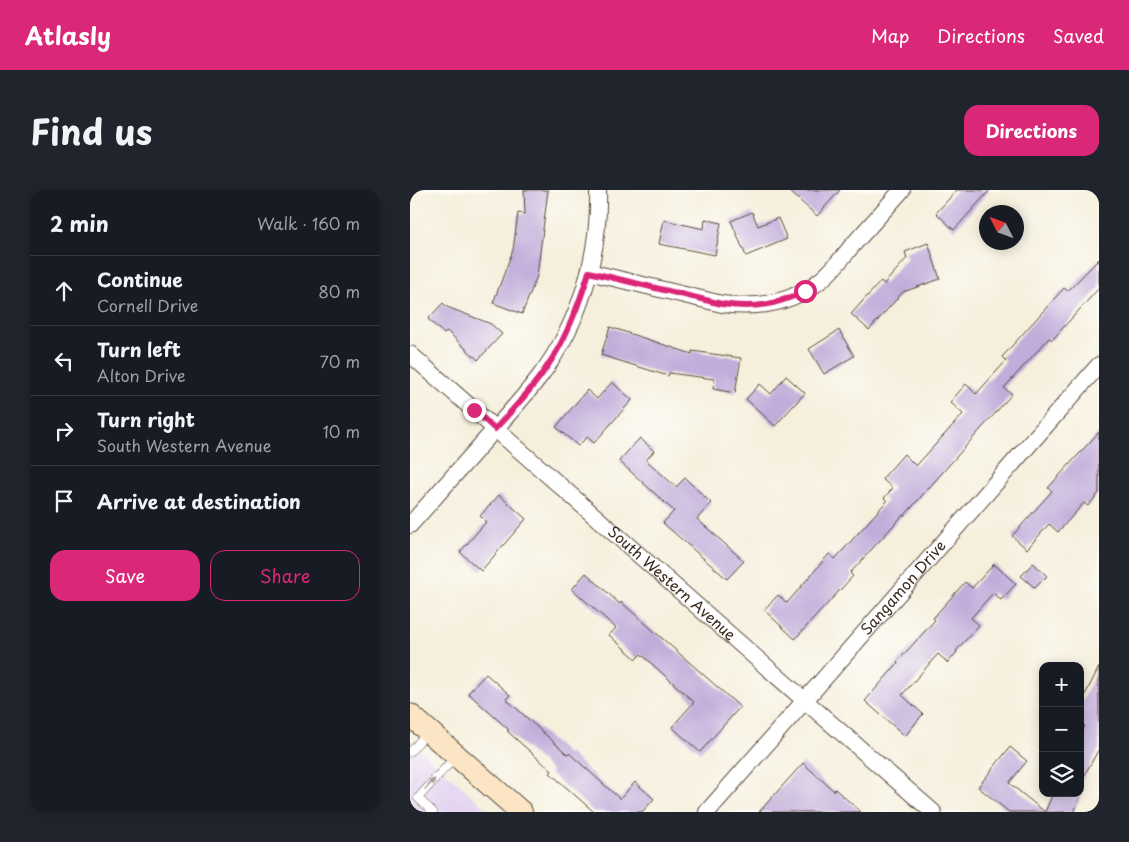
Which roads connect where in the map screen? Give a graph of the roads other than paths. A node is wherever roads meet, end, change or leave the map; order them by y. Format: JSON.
{"nodes":[{"id":1,"x":598,"y":190,"type":"edge"},
{"id":2,"x":902,"y":190,"type":"edge"},
{"id":3,"x":589,"y":272,"type":"junction"},
{"id":4,"x":410,"y":354,"type":"edge"},
{"id":5,"x":1099,"y":365,"type":"edge"},
{"id":6,"x":495,"y":429,"type":"junction"},
{"id":7,"x":410,"y":525,"type":"edge"},
{"id":8,"x":804,"y":700,"type":"junction"},
{"id":9,"x":410,"y":714,"type":"edge"},
{"id":10,"x":429,"y":731,"type":"junction"},
{"id":11,"x":410,"y":752,"type":"edge"},
{"id":12,"x":456,"y":755,"type":"junction"},
{"id":13,"x":433,"y":812,"type":"edge"},
{"id":14,"x":521,"y":812,"type":"edge"},
{"id":15,"x":707,"y":812,"type":"edge"},
{"id":16,"x":934,"y":812,"type":"edge"}],
"edges":[{"from":1,"to":3,"type":"street"},
{"from":2,"to":3,"type":"street"},
{"from":3,"to":6,"type":"street"},
{"from":4,"to":6,"type":"street","name":"South Western Avenue"},
{"from":5,"to":8,"type":"street","name":"Sangamon Drive"},
{"from":6,"to":7,"type":"street"},
{"from":6,"to":8,"type":"street","name":"South Western Avenue"},
{"from":8,"to":15,"type":"street","name":"Sangamon Drive"},
{"from":8,"to":16,"type":"street","name":"South Western Avenue"},
{"from":9,"to":10,"type":"main road"},
{"from":10,"to":11,"type":"lane"},
{"from":10,"to":12,"type":"main road"},
{"from":13,"to":12,"type":"lane","one_way":true},
{"from":12,"to":14,"type":"main road"}]}
